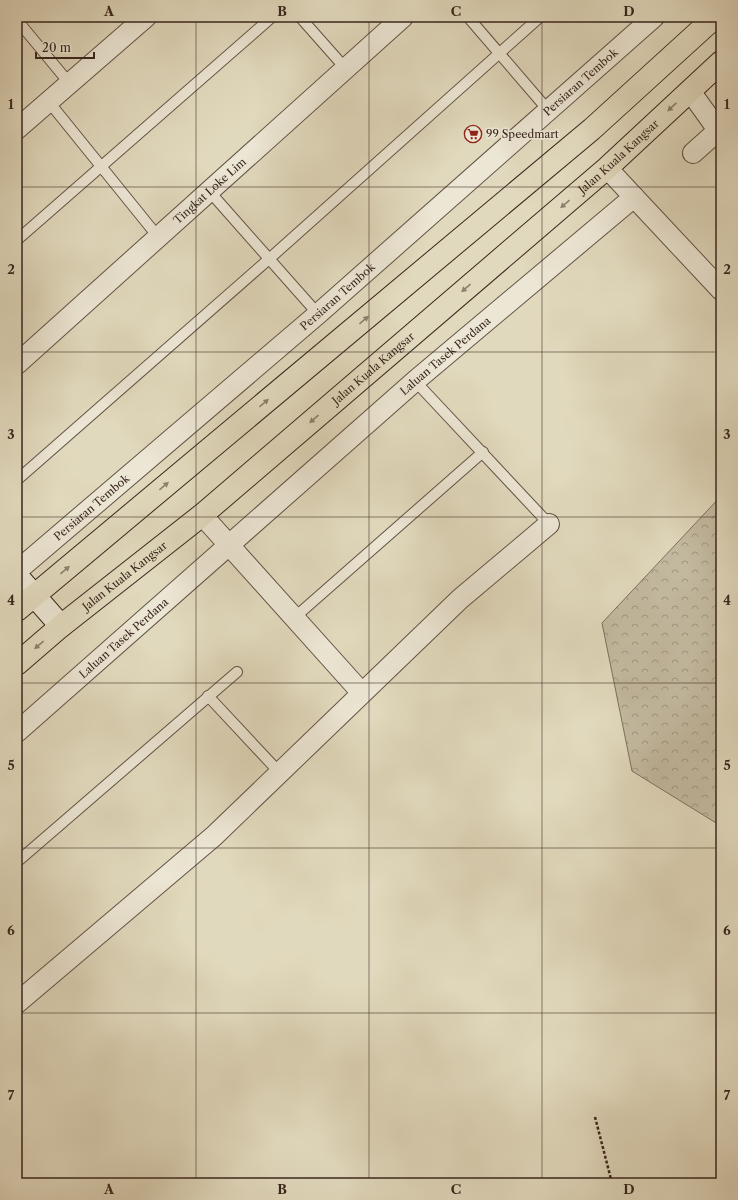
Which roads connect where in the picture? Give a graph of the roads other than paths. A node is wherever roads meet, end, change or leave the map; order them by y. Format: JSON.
{"nodes":[{"id":1,"x":146,"y":17,"type":"edge"},
{"id":2,"x":272,"y":17,"type":"edge"},
{"id":3,"x":300,"y":17,"type":"edge"},
{"id":4,"x":403,"y":17,"type":"edge"},
{"id":5,"x":468,"y":17,"type":"edge"},
{"id":6,"x":540,"y":17,"type":"edge"},
{"id":7,"x":654,"y":17,"type":"edge"},
{"id":8,"x":715,"y":17,"type":"edge"},
{"id":9,"x":17,"y":20,"type":"edge"},
{"id":10,"x":498,"y":53,"type":"junction"},
{"id":11,"x":721,"y":62,"type":"edge"},
{"id":12,"x":346,"y":69,"type":"junction"},
{"id":13,"x":70,"y":84,"type":"junction"},
{"id":14,"x":690,"y":91,"type":"junction"},
{"id":15,"x":48,"y":102,"type":"junction"},
{"id":16,"x":548,"y":110,"type":"junction"},
{"id":17,"x":17,"y":129,"type":"edge"},
{"id":18,"x":720,"y":129,"type":"edge"},
{"id":19,"x":693,"y":153,"type":"dead end"},
{"id":20,"x":100,"y":166,"type":"junction"},
{"id":21,"x":607,"y":168,"type":"junction"},
{"id":22,"x":210,"y":192,"type":"junction"},
{"id":23,"x":634,"y":196,"type":"junction"},
{"id":24,"x":159,"y":238,"type":"junction"},
{"id":25,"x":17,"y":240,"type":"edge"},
{"id":26,"x":269,"y":259,"type":"junction"},
{"id":27,"x":721,"y":290,"type":"edge"},
{"id":28,"x":318,"y":314,"type":"junction"},
{"id":29,"x":17,"y":364,"type":"edge"},
{"id":30,"x":415,"y":381,"type":"junction"},
{"id":31,"x":483,"y":452,"type":"junction"},
{"id":32,"x":17,"y":480,"type":"edge"},
{"id":33,"x":202,"y":515,"type":"junction"},
{"id":34,"x":549,"y":524,"type":"joint"},
{"id":35,"x":229,"y":545,"type":"junction"},
{"id":36,"x":17,"y":571,"type":"edge"},
{"id":37,"x":17,"y":576,"type":"edge"},
{"id":38,"x":35,"y":595,"type":"junction"},
{"id":39,"x":17,"y":610,"type":"edge"},
{"id":40,"x":294,"y":618,"type":"junction"},
{"id":41,"x":61,"y":626,"type":"junction"},
{"id":42,"x":17,"y":664,"type":"edge"},
{"id":43,"x":237,"y":672,"type":"dead end"},
{"id":44,"x":361,"y":692,"type":"junction"},
{"id":45,"x":208,"y":696,"type":"junction"},
{"id":46,"x":17,"y":732,"type":"edge"},
{"id":47,"x":280,"y":772,"type":"junction"},
{"id":48,"x":17,"y":862,"type":"edge"},
{"id":49,"x":17,"y":1003,"type":"edge"}],
"edges":[{"from":1,"to":13,"type":"street"},
{"from":2,"to":20,"type":"lane"},
{"from":3,"to":12,"type":"lane"},
{"from":4,"to":12,"type":"street","name":"Tingkat Loke Lim"},
{"from":5,"to":10,"type":"lane"},
{"from":6,"to":10,"type":"lane"},
{"from":7,"to":16,"type":"street","name":"Persiaran Tembok"},
{"from":38,"to":8,"type":"highway","one_way":true},
{"from":9,"to":13,"type":"lane"},
{"from":10,"to":16,"type":"lane"},
{"from":10,"to":26,"type":"lane"},
{"from":11,"to":14,"type":"highway","name":"Jalan Kuala Kangsar"},
{"from":12,"to":22,"type":"street","name":"Tingkat Loke Lim"},
{"from":13,"to":15,"type":"street"},
{"from":14,"to":18,"type":"street"},
{"from":14,"to":21,"type":"highway","name":"Jalan Kuala Kangsar","one_way":true},
{"from":15,"to":17,"type":"street"},
{"from":15,"to":20,"type":"lane"},
{"from":16,"to":28,"type":"street","name":"Persiaran Tembok"},
{"from":18,"to":19,"type":"street"},
{"from":20,"to":24,"type":"lane"},
{"from":20,"to":25,"type":"lane"},
{"from":21,"to":23,"type":"street"},
{"from":21,"to":33,"type":"highway","name":"Jalan Kuala Kangsar","one_way":true},
{"from":22,"to":24,"type":"street","name":"Tingkat Loke Lim"},
{"from":22,"to":26,"type":"lane"},
{"from":23,"to":27,"type":"street"},
{"from":23,"to":30,"type":"street","name":"Laluan Tasek Perdana"},
{"from":24,"to":29,"type":"street","name":"Tingkat Loke Lim"},
{"from":26,"to":28,"type":"lane"},
{"from":26,"to":32,"type":"lane"},
{"from":28,"to":36,"type":"street","name":"Persiaran Tembok"},
{"from":30,"to":31,"type":"lane"},
{"from":30,"to":35,"type":"street","name":"Laluan Tasek Perdana"},
{"from":31,"to":34,"type":"lane"},
{"from":31,"to":40,"type":"lane"},
{"from":33,"to":35,"type":"street"},
{"from":33,"to":41,"type":"highway","name":"Jalan Kuala Kangsar"},
{"from":34,"to":44,"type":"street"},
{"from":35,"to":40,"type":"street"},
{"from":35,"to":46,"type":"street","name":"Laluan Tasek Perdana"},
{"from":37,"to":38,"type":"street"},
{"from":38,"to":39,"type":"highway"},
{"from":38,"to":41,"type":"street"},
{"from":40,"to":44,"type":"street"},
{"from":41,"to":42,"type":"highway","name":"Jalan Kuala Kangsar","one_way":true},
{"from":43,"to":45,"type":"lane"},
{"from":44,"to":47,"type":"street"},
{"from":45,"to":47,"type":"lane"},
{"from":45,"to":48,"type":"lane"},
{"from":47,"to":49,"type":"street"}]}
